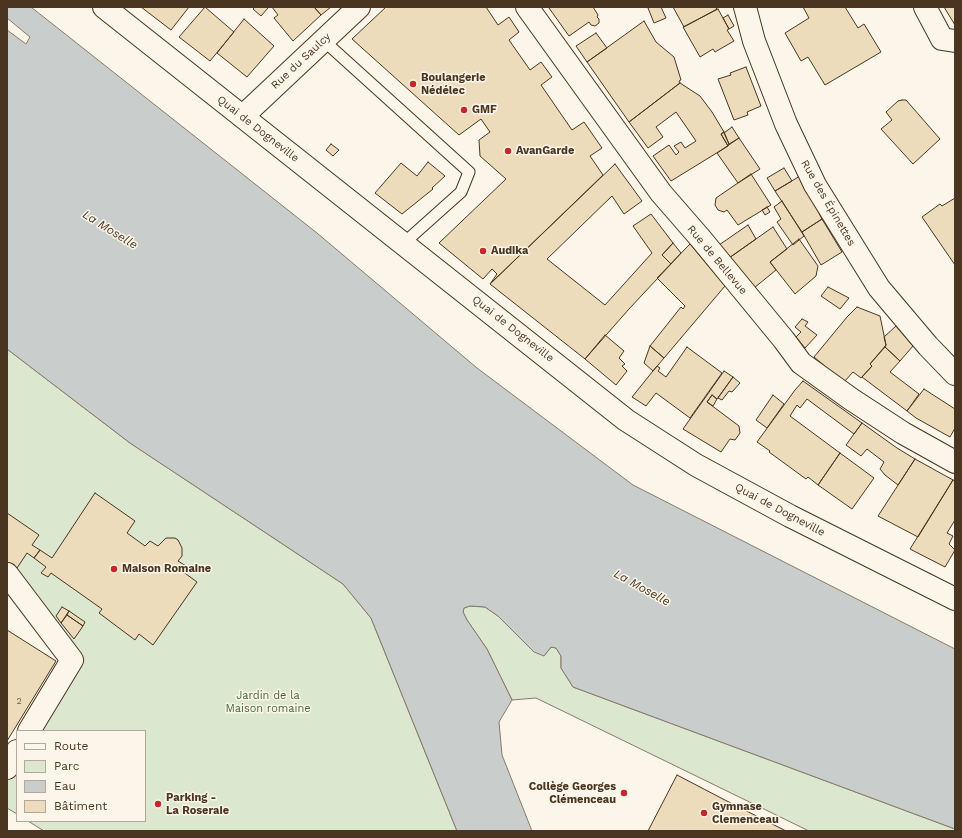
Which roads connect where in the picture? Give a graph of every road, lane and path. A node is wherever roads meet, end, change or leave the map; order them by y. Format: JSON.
{"nodes":[{"id":1,"x":104,"y":7,"type":"edge"},
{"id":2,"x":359,"y":7,"type":"edge"},
{"id":3,"x":527,"y":7,"type":"edge"},
{"id":4,"x":745,"y":7,"type":"edge"},
{"id":5,"x":925,"y":7,"type":"edge"},
{"id":6,"x":324,"y":40,"type":"junction"},
{"id":7,"x":955,"y":41,"type":"edge"},
{"id":8,"x":243,"y":116,"type":"junction"},
{"id":9,"x":404,"y":243,"type":"junction"},
{"id":10,"x":955,"y":374,"type":"edge"},
{"id":11,"x":955,"y":462,"type":"edge"},
{"id":12,"x":7,"y":574,"type":"edge"},
{"id":13,"x":955,"y":599,"type":"edge"},
{"id":14,"x":30,"y":730,"type":"edge"},
{"id":15,"x":16,"y":753,"type":"edge"},
{"id":16,"x":7,"y":768,"type":"edge"}],
"edges":[{"from":1,"to":8,"type":"street","name":"Quai de Dogneville"},
{"from":2,"to":6,"type":"street","name":"Rue du Saulcy"},
{"from":3,"to":11,"type":"street","name":"Rue de Bellevue"},
{"from":4,"to":10,"type":"street","name":"Rue des Épinettes"},
{"from":5,"to":7,"type":"street"},
{"from":6,"to":8,"type":"street","name":"Rue du Saulcy"},
{"from":6,"to":9,"type":"lane"},
{"from":8,"to":9,"type":"street","name":"Quai de Dogneville"},
{"from":9,"to":13,"type":"street","name":"Quai de Dogneville"},
{"from":12,"to":14,"type":"street"},
{"from":15,"to":16,"type":"street"}]}
